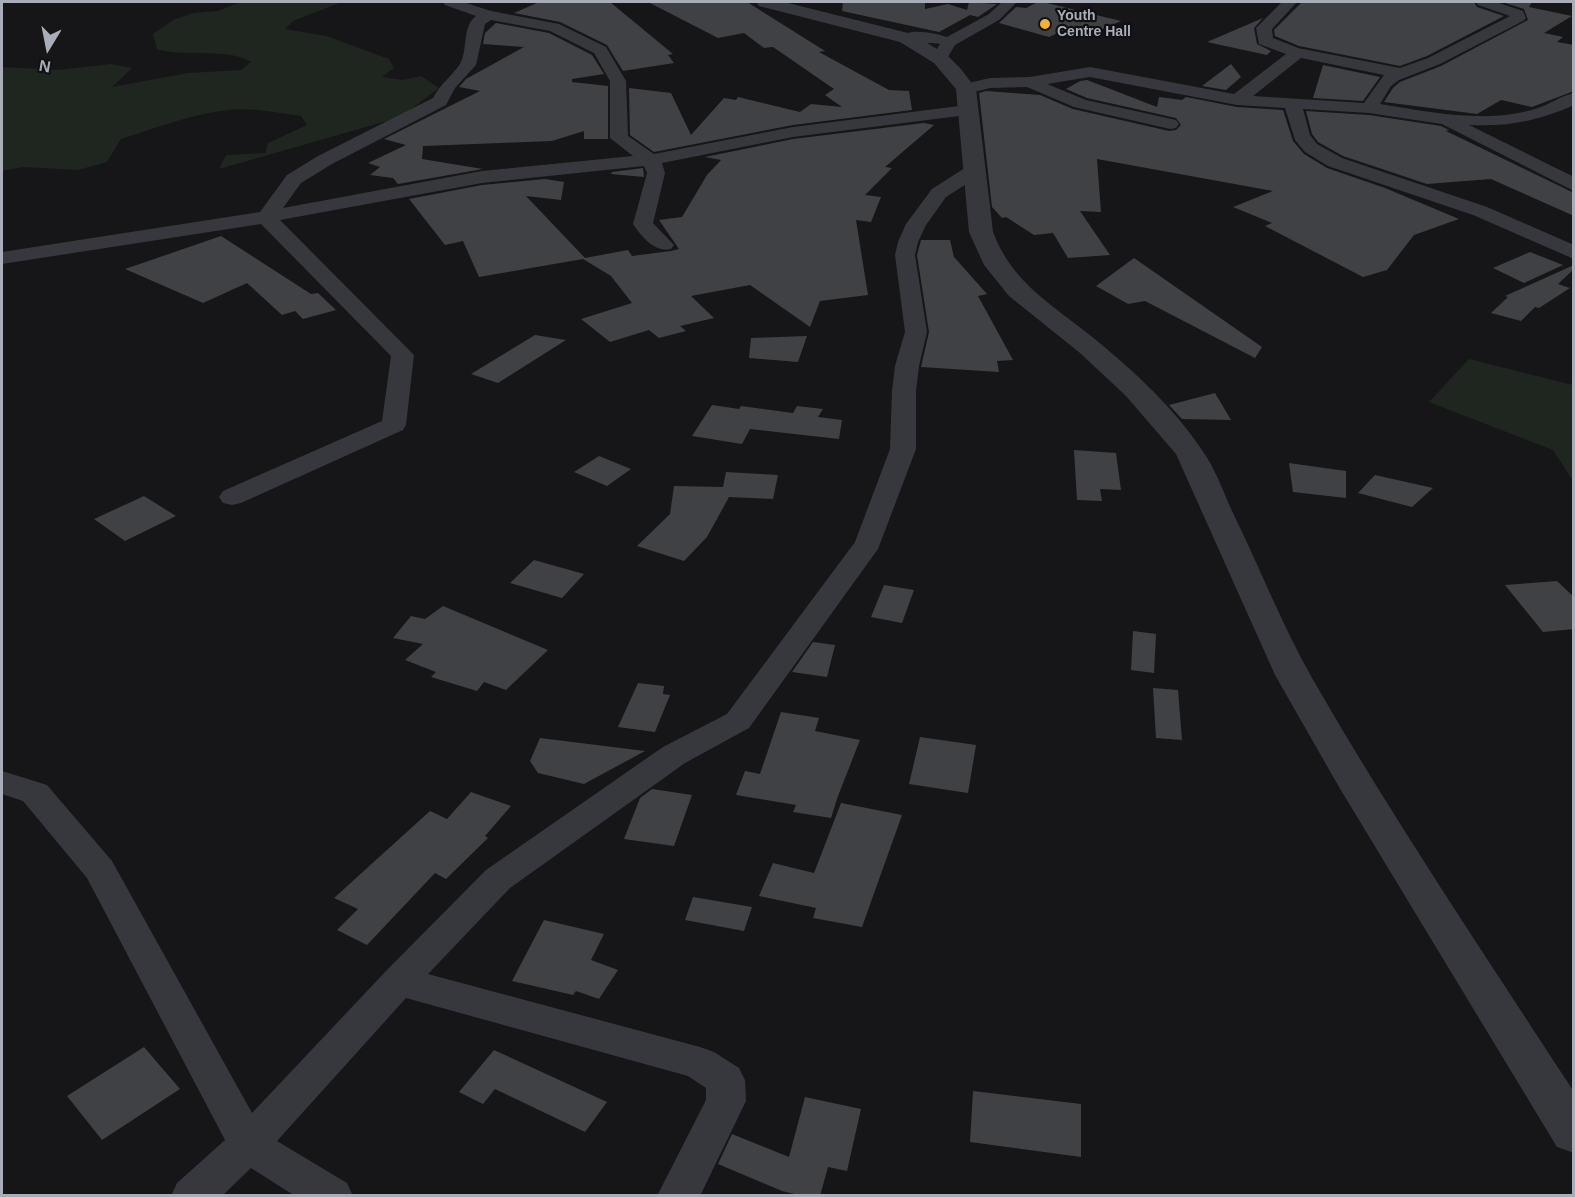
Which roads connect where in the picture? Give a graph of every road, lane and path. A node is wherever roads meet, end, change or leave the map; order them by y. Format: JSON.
{"nodes":[{"id":1,"x":450,"y":2,"type":"edge"},
{"id":2,"x":765,"y":2,"type":"edge"},
{"id":3,"x":1010,"y":2,"type":"edge"},
{"id":4,"x":1290,"y":2,"type":"edge"},
{"id":5,"x":1484,"y":2,"type":"edge"},
{"id":6,"x":488,"y":15,"type":"junction"},
{"id":7,"x":944,"y":50,"type":"junction"},
{"id":8,"x":1294,"y":52,"type":"junction"},
{"id":9,"x":1400,"y":73,"type":"junction"},
{"id":10,"x":1030,"y":82,"type":"junction"},
{"id":11,"x":1574,"y":98,"type":"edge"},
{"id":12,"x":967,"y":100,"type":"junction"},
{"id":13,"x":1238,"y":100,"type":"junction"},
{"id":14,"x":1293,"y":105,"type":"junction"},
{"id":15,"x":1369,"y":108,"type":"junction"},
{"id":16,"x":1443,"y":119,"type":"junction"},
{"id":17,"x":1170,"y":124,"type":"dead end"},
{"id":18,"x":651,"y":160,"type":"junction"},
{"id":19,"x":975,"y":170,"type":"junction"},
{"id":20,"x":1574,"y":185,"type":"edge"},
{"id":21,"x":266,"y":217,"type":"junction"},
{"id":22,"x":664,"y":245,"type":"dead end"},
{"id":23,"x":1574,"y":253,"type":"edge"},
{"id":24,"x":2,"y":258,"type":"edge"},
{"id":25,"x":232,"y":497,"type":"dead end"},
{"id":26,"x":2,"y":782,"type":"edge"},
{"id":27,"x":399,"y":981,"type":"junction"},
{"id":28,"x":1574,"y":1132,"type":"edge"},
{"id":29,"x":248,"y":1145,"type":"junction"},
{"id":30,"x":192,"y":1196,"type":"edge"},
{"id":31,"x":332,"y":1196,"type":"edge"},
{"id":32,"x":678,"y":1196,"type":"edge"}],
"edges":[{"from":1,"to":6,"type":"street"},
{"from":2,"to":7,"type":"street"},
{"from":3,"to":7,"type":"street"},
{"from":4,"to":8,"type":"street"},
{"from":5,"to":9,"type":"street"},
{"from":6,"to":18,"type":"street"},
{"from":6,"to":21,"type":"street"},
{"from":7,"to":12,"type":"street"},
{"from":8,"to":9,"type":"street"},
{"from":8,"to":13,"type":"street"},
{"from":9,"to":15,"type":"street"},
{"from":10,"to":12,"type":"street"},
{"from":10,"to":13,"type":"street"},
{"from":10,"to":17,"type":"street"},
{"from":11,"to":16,"type":"street"},
{"from":12,"to":18,"type":"street"},
{"from":12,"to":19,"type":"street"},
{"from":13,"to":14,"type":"street"},
{"from":14,"to":15,"type":"street"},
{"from":14,"to":23,"type":"street"},
{"from":15,"to":16,"type":"street"},
{"from":16,"to":20,"type":"street"},
{"from":18,"to":21,"type":"street"},
{"from":18,"to":22,"type":"street"},
{"from":19,"to":27,"type":"street"},
{"from":19,"to":28,"type":"street"},
{"from":21,"to":24,"type":"street"},
{"from":21,"to":25,"type":"street"},
{"from":26,"to":29,"type":"street"},
{"from":27,"to":29,"type":"street"},
{"from":27,"to":32,"type":"street"},
{"from":29,"to":30,"type":"street"},
{"from":29,"to":31,"type":"street"}]}
